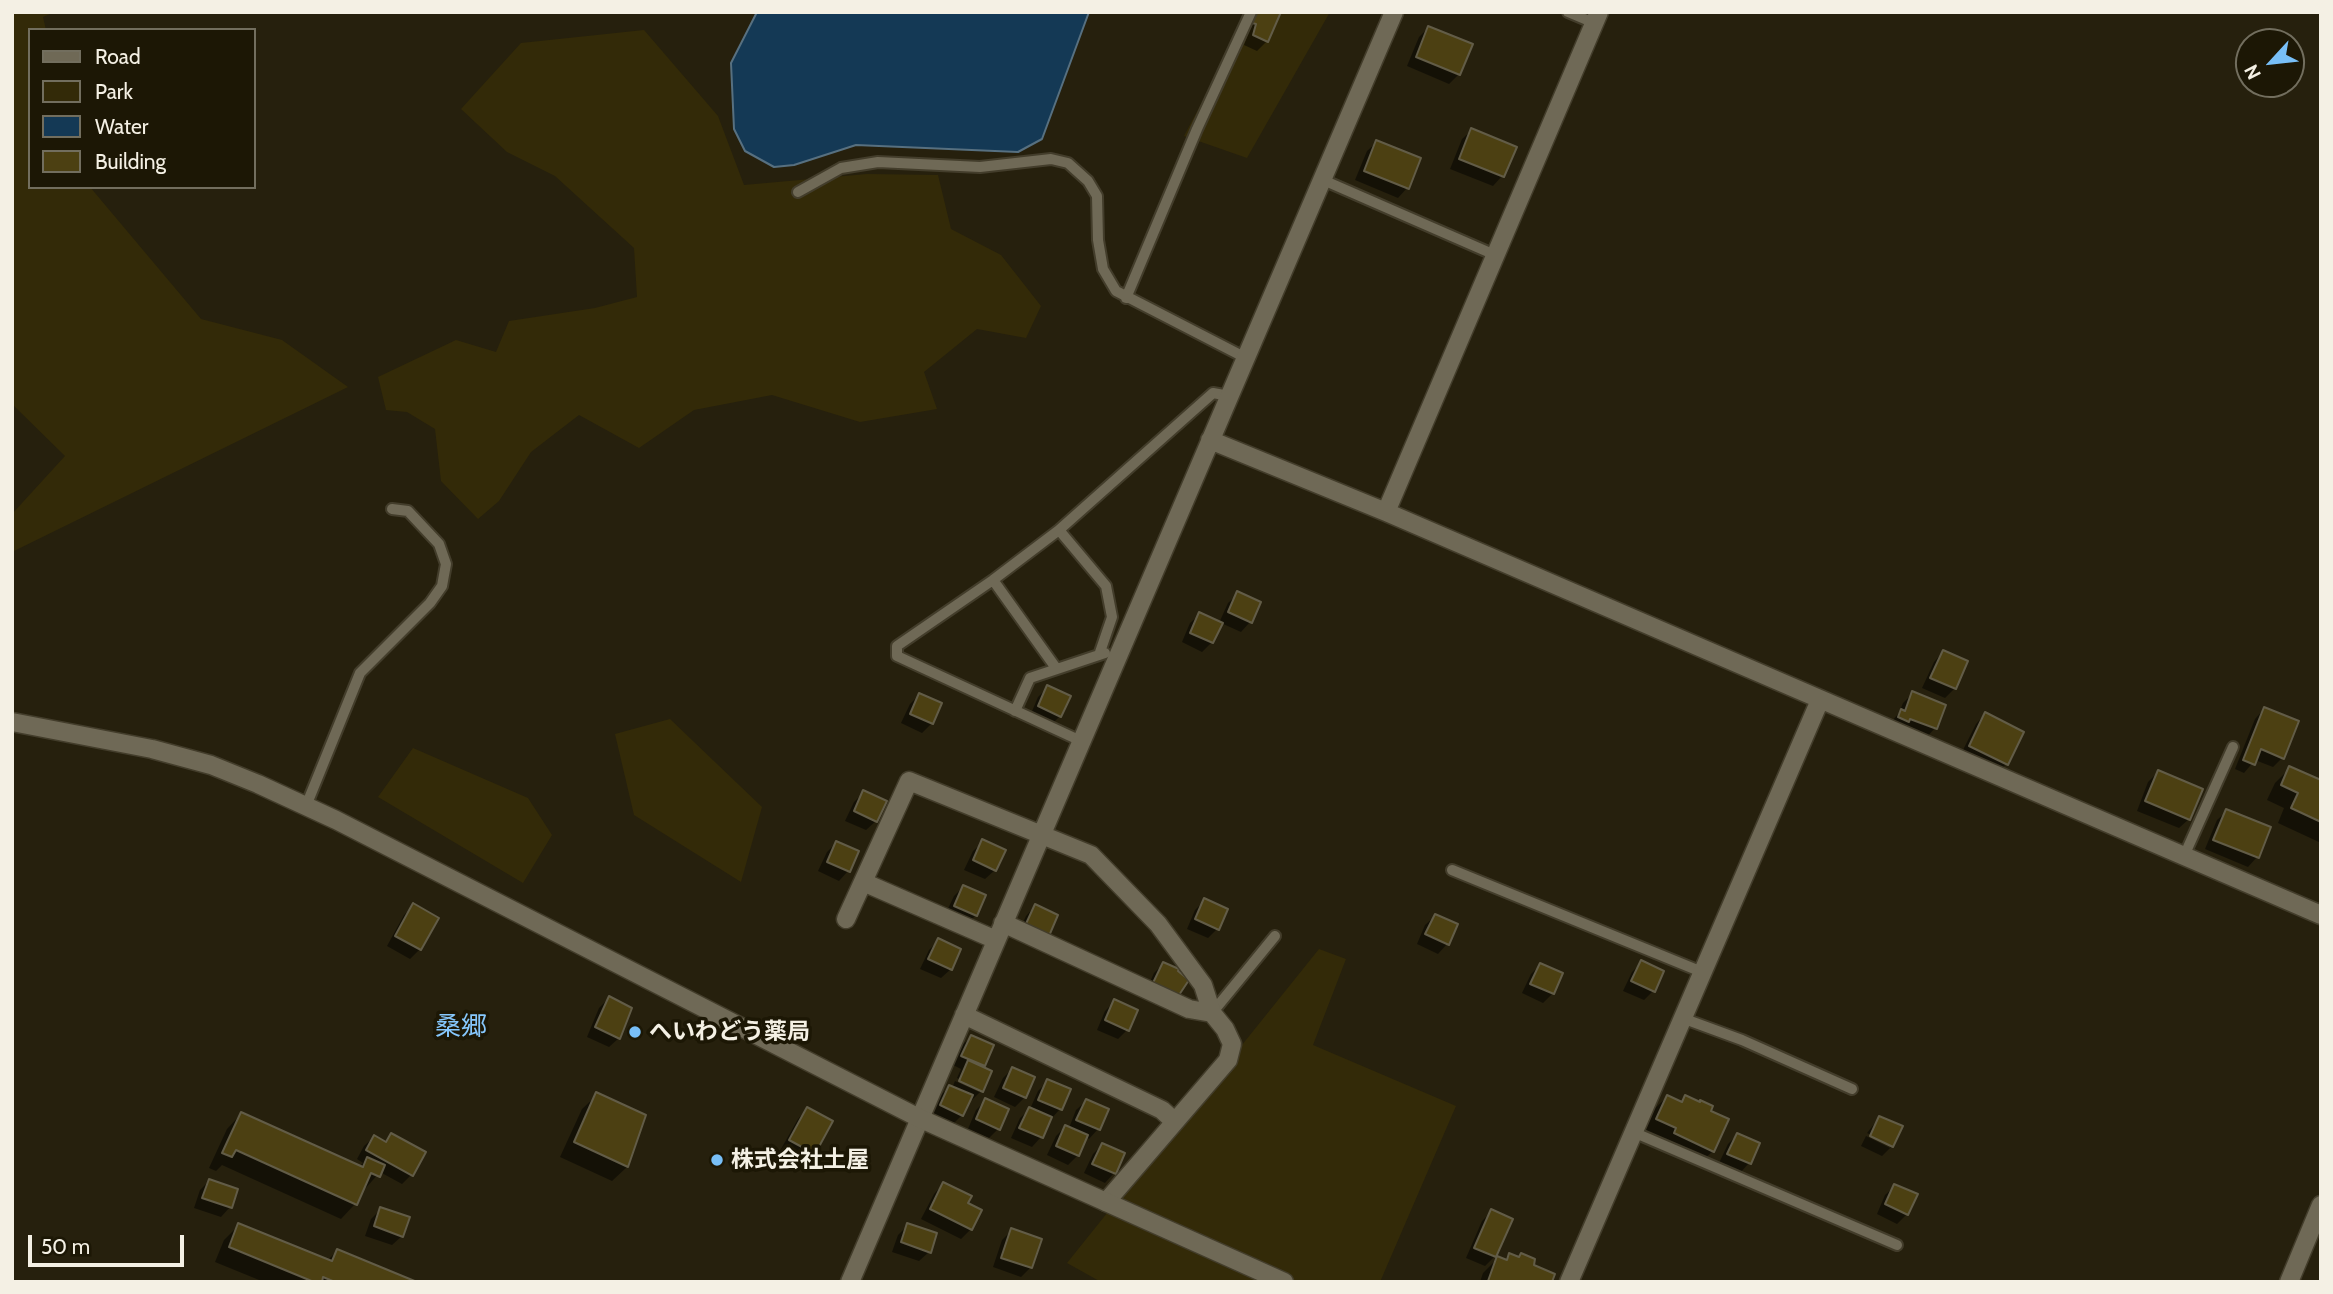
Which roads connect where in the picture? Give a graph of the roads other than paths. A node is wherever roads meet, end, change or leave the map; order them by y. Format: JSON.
{"nodes":[{"id":1,"x":1251,"y":12,"type":"edge"},
{"id":2,"x":1394,"y":12,"type":"edge"},
{"id":3,"x":1568,"y":12,"type":"edge"},
{"id":4,"x":1597,"y":17,"type":"edge"},
{"id":5,"x":1323,"y":180,"type":"junction"},
{"id":6,"x":798,"y":192,"type":"dead end"},
{"id":7,"x":1495,"y":255,"type":"junction"},
{"id":8,"x":1126,"y":298,"type":"junction"},
{"id":9,"x":1246,"y":358,"type":"junction"},
{"id":10,"x":1229,"y":396,"type":"junction"},
{"id":11,"x":1210,"y":440,"type":"junction"},
{"id":12,"x":392,"y":509,"type":"dead end"},
{"id":13,"x":1386,"y":512,"type":"junction"},
{"id":14,"x":1059,"y":530,"type":"junction"},
{"id":15,"x":993,"y":580,"type":"junction"},
{"id":16,"x":1121,"y":648,"type":"junction"},
{"id":17,"x":1099,"y":655,"type":"junction"},
{"id":18,"x":1056,"y":668,"type":"junction"},
{"id":19,"x":1819,"y":700,"type":"junction"},
{"id":20,"x":1016,"y":711,"type":"junction"},
{"id":21,"x":12,"y":722,"type":"edge"},
{"id":22,"x":1081,"y":741,"type":"junction"},
{"id":23,"x":2233,"y":747,"type":"dead end"},
{"id":24,"x":306,"y":806,"type":"junction"},
{"id":25,"x":1041,"y":834,"type":"junction"},
{"id":26,"x":2184,"y":856,"type":"junction"},
{"id":27,"x":1452,"y":870,"type":"dead end"},
{"id":28,"x":863,"y":882,"type":"junction"},
{"id":29,"x":2321,"y":915,"type":"edge"},
{"id":30,"x":846,"y":919,"type":"dead end"},
{"id":31,"x":999,"y":932,"type":"junction"},
{"id":32,"x":1275,"y":936,"type":"dead end"},
{"id":33,"x":1702,"y":972,"type":"junction"},
{"id":34,"x":1212,"y":1013,"type":"junction"},
{"id":35,"x":964,"y":1015,"type":"junction"},
{"id":36,"x":1682,"y":1018,"type":"junction"},
{"id":37,"x":1852,"y":1089,"type":"dead end"},
{"id":38,"x":919,"y":1118,"type":"junction"},
{"id":39,"x":1174,"y":1121,"type":"junction"},
{"id":40,"x":1633,"y":1132,"type":"junction"},
{"id":41,"x":1106,"y":1202,"type":"junction"},
{"id":42,"x":2321,"y":1205,"type":"edge"},
{"id":43,"x":1897,"y":1245,"type":"dead end"},
{"id":44,"x":850,"y":1282,"type":"edge"},
{"id":45,"x":1284,"y":1282,"type":"edge"},
{"id":46,"x":1569,"y":1282,"type":"edge"},
{"id":47,"x":2288,"y":1282,"type":"edge"}],
"edges":[{"from":1,"to":8,"type":"lane"},
{"from":2,"to":5,"type":"street"},
{"from":3,"to":4,"type":"lane"},
{"from":4,"to":7,"type":"street"},
{"from":5,"to":7,"type":"lane"},
{"from":5,"to":9,"type":"street"},
{"from":6,"to":8,"type":"lane"},
{"from":7,"to":13,"type":"street"},
{"from":8,"to":9,"type":"lane"},
{"from":9,"to":10,"type":"street"},
{"from":10,"to":11,"type":"street"},
{"from":10,"to":14,"type":"lane"},
{"from":11,"to":13,"type":"street"},
{"from":11,"to":16,"type":"street"},
{"from":12,"to":24,"type":"lane"},
{"from":13,"to":19,"type":"street"},
{"from":14,"to":15,"type":"lane"},
{"from":14,"to":17,"type":"lane"},
{"from":15,"to":18,"type":"lane"},
{"from":15,"to":20,"type":"lane"},
{"from":16,"to":17,"type":"lane"},
{"from":16,"to":22,"type":"street"},
{"from":17,"to":18,"type":"lane"},
{"from":18,"to":20,"type":"lane"},
{"from":19,"to":26,"type":"street"},
{"from":19,"to":33,"type":"street"},
{"from":20,"to":22,"type":"lane"},
{"from":21,"to":24,"type":"street"},
{"from":22,"to":25,"type":"street"},
{"from":23,"to":26,"type":"lane"},
{"from":24,"to":38,"type":"street"},
{"from":25,"to":28,"type":"street"},
{"from":25,"to":31,"type":"street"},
{"from":25,"to":34,"type":"street"},
{"from":26,"to":29,"type":"street"},
{"from":27,"to":33,"type":"lane"},
{"from":28,"to":30,"type":"street"},
{"from":28,"to":31,"type":"street"},
{"from":31,"to":34,"type":"street"},
{"from":31,"to":35,"type":"street"},
{"from":32,"to":34,"type":"lane"},
{"from":33,"to":36,"type":"street"},
{"from":34,"to":39,"type":"street"},
{"from":35,"to":38,"type":"street"},
{"from":35,"to":39,"type":"street"},
{"from":36,"to":37,"type":"lane"},
{"from":36,"to":40,"type":"street"},
{"from":38,"to":41,"type":"street"},
{"from":38,"to":44,"type":"street"},
{"from":39,"to":41,"type":"street"},
{"from":40,"to":43,"type":"lane"},
{"from":40,"to":46,"type":"street"},
{"from":41,"to":45,"type":"street"},
{"from":42,"to":47,"type":"street"}]}
